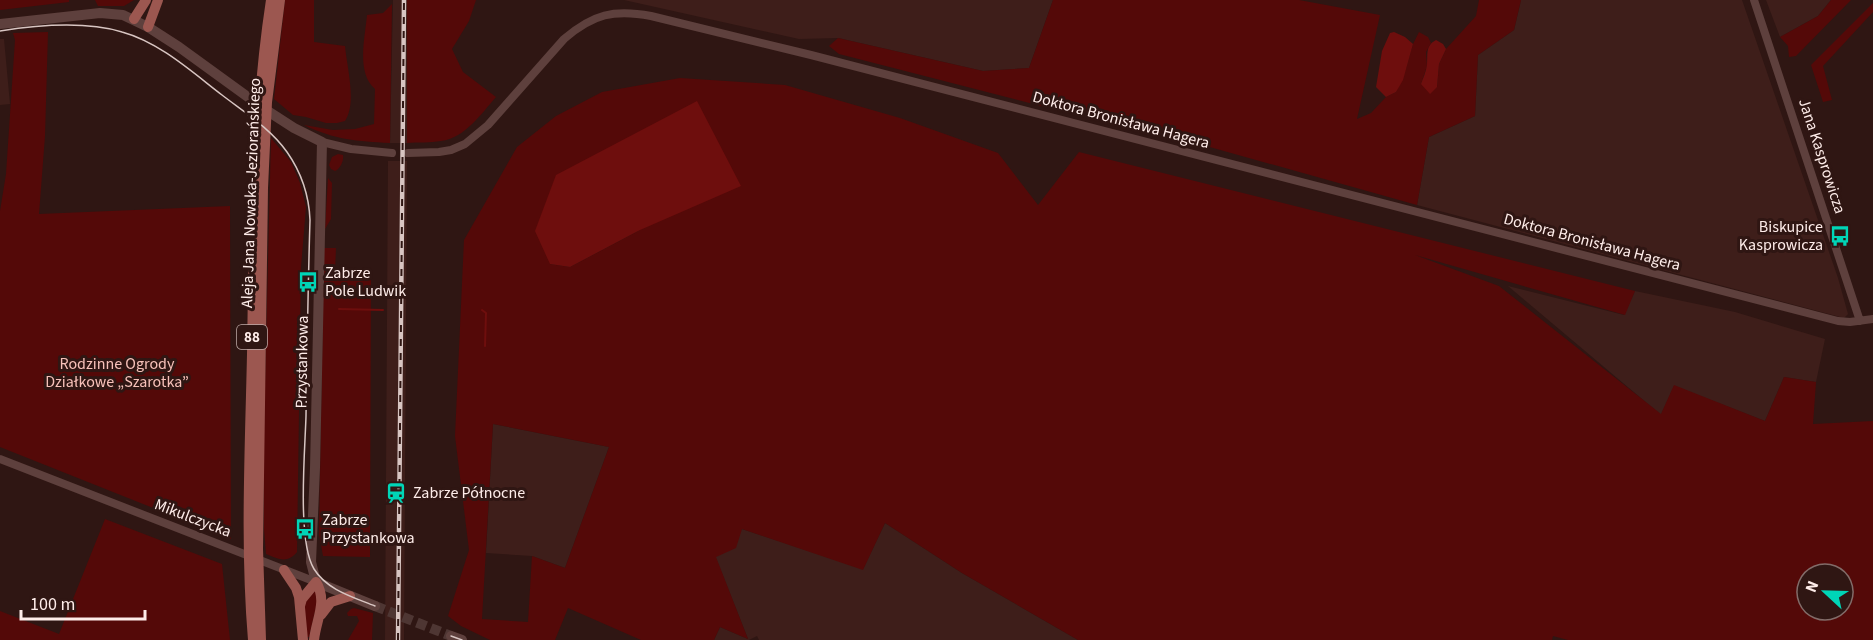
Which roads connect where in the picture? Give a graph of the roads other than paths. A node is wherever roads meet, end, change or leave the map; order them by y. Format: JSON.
{"nodes":[{"id":1,"x":146,"y":0,"type":"edge"},
{"id":2,"x":158,"y":0,"type":"edge"},
{"id":3,"x":262,"y":0,"type":"edge"},
{"id":4,"x":271,"y":0,"type":"edge"},
{"id":5,"x":280,"y":0,"type":"edge"},
{"id":6,"x":1754,"y":0,"type":"edge"},
{"id":7,"x":134,"y":19,"type":"junction"},
{"id":8,"x":0,"y":24,"type":"edge"},
{"id":9,"x":148,"y":27,"type":"junction"},
{"id":10,"x":265,"y":42,"type":"junction"},
{"id":11,"x":263,"y":99,"type":"junction"},
{"id":12,"x":322,"y":142,"type":"junction"},
{"id":13,"x":392,"y":153,"type":"dead end"},
{"id":14,"x":408,"y":153,"type":"dead end"},
{"id":15,"x":1873,"y":319,"type":"edge"},
{"id":16,"x":1860,"y":321,"type":"junction"},
{"id":17,"x":0,"y":459,"type":"edge"},
{"id":18,"x":253,"y":568,"type":"junction"},
{"id":19,"x":284,"y":570,"type":"junction"},
{"id":20,"x":316,"y":582,"type":"junction"},
{"id":21,"x":350,"y":596,"type":"junction"},
{"id":22,"x":300,"y":606,"type":"junction"},
{"id":23,"x":375,"y":606,"type":"tunnel mouth"},
{"id":24,"x":319,"y":617,"type":"junction"},
{"id":25,"x":252,"y":640,"type":"edge"},
{"id":26,"x":261,"y":640,"type":"edge"},
{"id":27,"x":303,"y":640,"type":"edge"},
{"id":28,"x":314,"y":640,"type":"edge"}],
"edges":[{"from":1,"to":7,"type":"main road"},
{"from":2,"to":9,"type":"main road"},
{"from":3,"to":10,"type":"main road"},
{"from":4,"to":10,"type":"main road","name":"Aleja Jana Nowaka-Jeziorańskiego","number":"88"},
{"from":5,"to":11,"type":"main road","name":"Aleja Jana Nowaka-Jeziorańskiego","number":"88"},
{"from":6,"to":16,"type":"street","name":"Jana Kasprowicza"},
{"from":7,"to":8,"type":"main road"},
{"from":7,"to":9,"type":"main road"},
{"from":9,"to":12,"type":"main road"},
{"from":10,"to":11,"type":"main road","name":"Aleja Jana Nowaka-Jeziorańskiego","number":"88"},
{"from":11,"to":18,"type":"main road","name":"Aleja Jana Nowaka-Jeziorańskiego","number":"88"},
{"from":12,"to":13,"type":"street"},
{"from":12,"to":20,"type":"main road","name":"Przystankowa"},
{"from":14,"to":16,"type":"street","name":"Doktora Bronisława Hagera"},
{"from":15,"to":16,"type":"street","name":"Doktora Bronisława Hagera"},
{"from":17,"to":19,"type":"street","name":"Mikulczycka"},
{"from":18,"to":25,"type":"main road","name":"Aleja Jana Nowaka-Jeziorańskiego","number":"88"},
{"from":18,"to":26,"type":"main road","name":"Aleja Jana Nowaka-Jeziorańskiego","number":"88"},
{"from":19,"to":20,"type":"street","name":"Mikulczycka"},
{"from":19,"to":22,"type":"main road"},
{"from":20,"to":21,"type":"main road","name":"Mikulczycka"},
{"from":20,"to":22,"type":"main road"},
{"from":20,"to":24,"type":"main road"},
{"from":21,"to":23,"type":"main road","name":"Mikulczycka"},
{"from":21,"to":24,"type":"main road"},
{"from":22,"to":27,"type":"main road"},
{"from":24,"to":28,"type":"main road"}]}
